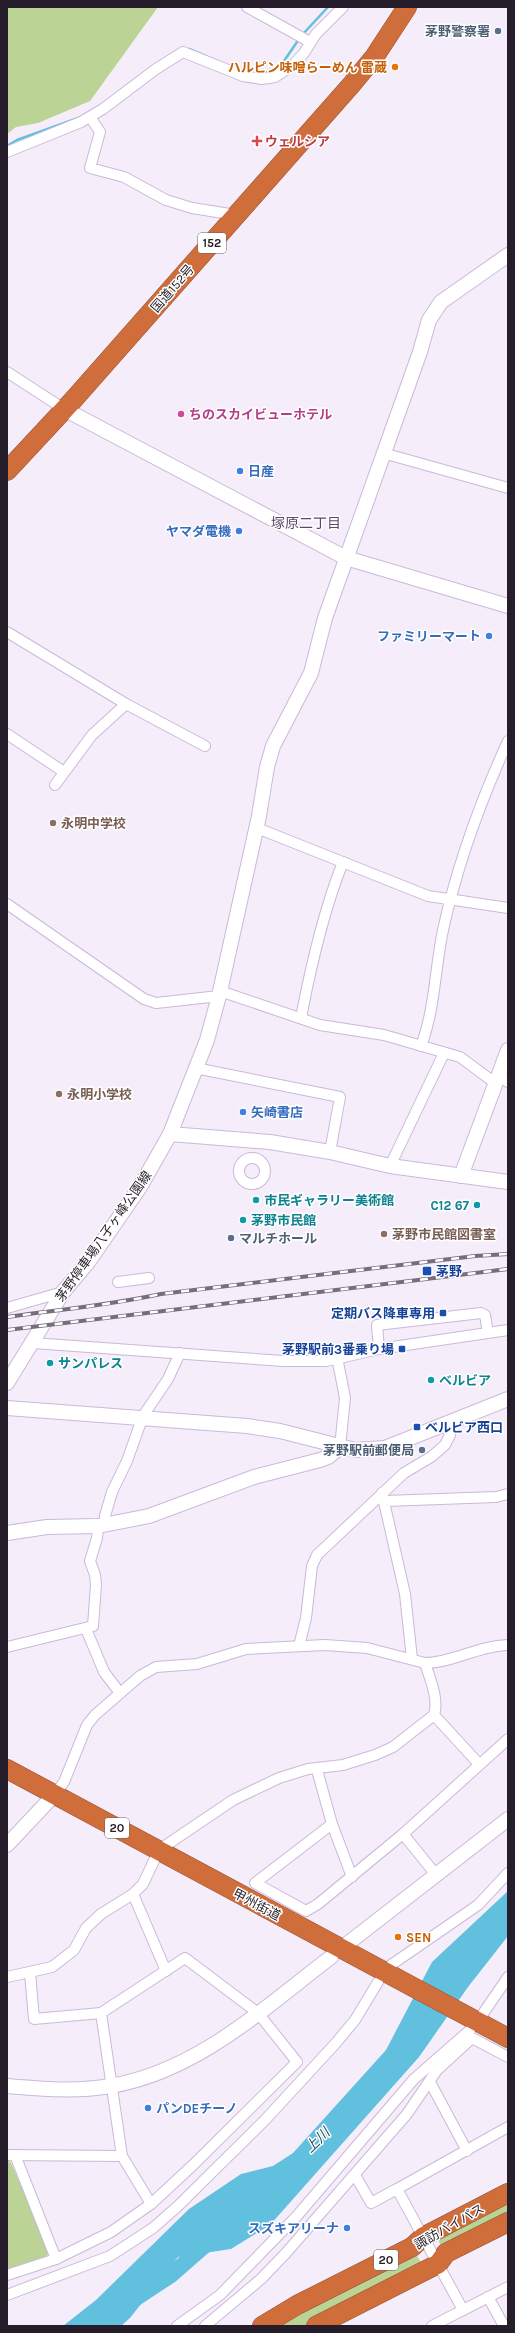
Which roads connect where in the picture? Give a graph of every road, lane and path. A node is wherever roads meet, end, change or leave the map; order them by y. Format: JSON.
{"nodes":[{"id":1,"x":246,"y":7,"type":"edge"},
{"id":2,"x":343,"y":7,"type":"edge"},
{"id":3,"x":407,"y":7,"type":"edge"},
{"id":4,"x":310,"y":42,"type":"junction"},
{"id":5,"x":90,"y":117,"type":"junction"},
{"id":6,"x":7,"y":152,"type":"edge"},
{"id":7,"x":236,"y":215,"type":"junction"},
{"id":8,"x":508,"y":255,"type":"edge"},
{"id":9,"x":7,"y":372,"type":"edge"},
{"id":10,"x":64,"y":408,"type":"junction"},
{"id":11,"x":383,"y":454,"type":"junction"},
{"id":12,"x":7,"y":471,"type":"edge"},
{"id":13,"x":508,"y":488,"type":"edge"},
{"id":14,"x":346,"y":558,"type":"junction"},
{"id":15,"x":508,"y":606,"type":"edge"},
{"id":16,"x":7,"y":632,"type":"edge"},
{"id":17,"x":126,"y":704,"type":"junction"},
{"id":18,"x":7,"y":734,"type":"edge"},
{"id":19,"x":508,"y":741,"type":"edge"},
{"id":20,"x":206,"y":746,"type":"dead end"},
{"id":21,"x":64,"y":772,"type":"junction"},
{"id":22,"x":55,"y":785,"type":"dead end"},
{"id":23,"x":256,"y":828,"type":"junction"},
{"id":24,"x":343,"y":862,"type":"junction"},
{"id":25,"x":451,"y":900,"type":"junction"},
{"id":26,"x":7,"y":904,"type":"edge"},
{"id":27,"x":508,"y":908,"type":"edge"},
{"id":28,"x":219,"y":994,"type":"junction"},
{"id":29,"x":301,"y":1018,"type":"junction"},
{"id":30,"x":421,"y":1046,"type":"junction"},
{"id":31,"x":508,"y":1050,"type":"edge"},
{"id":32,"x":444,"y":1053,"type":"junction"},
{"id":33,"x":195,"y":1068,"type":"junction"},
{"id":34,"x":501,"y":1080,"type":"edge"},
{"id":35,"x":170,"y":1134,"type":"junction"},
{"id":36,"x":330,"y":1152,"type":"junction"},
{"id":37,"x":390,"y":1166,"type":"junction"},
{"id":38,"x":461,"y":1176,"type":"junction"},
{"id":39,"x":508,"y":1182,"type":"edge"},
{"id":40,"x":150,"y":1278,"type":"dead end"},
{"id":41,"x":118,"y":1282,"type":"dead end"},
{"id":42,"x":62,"y":1292,"type":"junction"},
{"id":43,"x":7,"y":1308,"type":"edge"},
{"id":44,"x":508,"y":1330,"type":"edge"},
{"id":45,"x":488,"y":1333,"type":"junction"},
{"id":46,"x":33,"y":1343,"type":"junction"},
{"id":47,"x":379,"y":1349,"type":"junction"},
{"id":48,"x":180,"y":1353,"type":"junction"},
{"id":49,"x":337,"y":1357,"type":"junction"},
{"id":50,"x":7,"y":1383,"type":"edge"},
{"id":51,"x":508,"y":1399,"type":"edge"},
{"id":52,"x":7,"y":1408,"type":"edge"},
{"id":53,"x":143,"y":1416,"type":"junction"},
{"id":54,"x":446,"y":1424,"type":"junction"},
{"id":55,"x":340,"y":1447,"type":"junction"},
{"id":56,"x":508,"y":1494,"type":"edge"},
{"id":57,"x":384,"y":1497,"type":"junction"},
{"id":58,"x":101,"y":1525,"type":"junction"},
{"id":59,"x":7,"y":1533,"type":"edge"},
{"id":60,"x":86,"y":1629,"type":"junction"},
{"id":61,"x":508,"y":1645,"type":"edge"},
{"id":62,"x":298,"y":1646,"type":"junction"},
{"id":63,"x":7,"y":1647,"type":"edge"},
{"id":64,"x":412,"y":1659,"type":"junction"},
{"id":65,"x":425,"y":1663,"type":"junction"},
{"id":66,"x":120,"y":1693,"type":"junction"},
{"id":67,"x":434,"y":1715,"type":"junction"},
{"id":68,"x":508,"y":1740,"type":"edge"},
{"id":69,"x":479,"y":1764,"type":"junction"},
{"id":70,"x":7,"y":1769,"type":"edge"},
{"id":71,"x":317,"y":1770,"type":"junction"},
{"id":72,"x":55,"y":1794,"type":"junction"},
{"id":73,"x":508,"y":1819,"type":"edge"},
{"id":74,"x":332,"y":1824,"type":"junction"},
{"id":75,"x":403,"y":1834,"type":"junction"},
{"id":76,"x":7,"y":1845,"type":"edge"},
{"id":77,"x":158,"y":1850,"type":"junction"},
{"id":78,"x":508,"y":1873,"type":"edge"},
{"id":79,"x":437,"y":1876,"type":"junction"},
{"id":80,"x":352,"y":1877,"type":"junction"},
{"id":81,"x":132,"y":1894,"type":"junction"},
{"id":82,"x":347,"y":1944,"type":"dead end"},
{"id":83,"x":331,"y":1957,"type":"dead end"},
{"id":84,"x":390,"y":1965,"type":"dead end"},
{"id":85,"x":166,"y":1971,"type":"junction"},
{"id":86,"x":30,"y":1973,"type":"junction"},
{"id":87,"x":7,"y":1977,"type":"edge"},
{"id":88,"x":508,"y":1978,"type":"edge"},
{"id":89,"x":378,"y":1982,"type":"dead end"},
{"id":90,"x":101,"y":2013,"type":"junction"},
{"id":91,"x":258,"y":2013,"type":"junction"},
{"id":92,"x":475,"y":2021,"type":"junction"},
{"id":93,"x":508,"y":2038,"type":"edge"},
{"id":94,"x":508,"y":2057,"type":"edge"},
{"id":95,"x":430,"y":2082,"type":"junction"},
{"id":96,"x":7,"y":2086,"type":"edge"},
{"id":97,"x":111,"y":2086,"type":"junction"},
{"id":98,"x":508,"y":2127,"type":"edge"},
{"id":99,"x":467,"y":2151,"type":"junction"},
{"id":100,"x":11,"y":2155,"type":"edge"},
{"id":101,"x":122,"y":2156,"type":"junction"},
{"id":102,"x":355,"y":2175,"type":"junction"},
{"id":103,"x":397,"y":2189,"type":"junction"},
{"id":104,"x":508,"y":2193,"type":"edge"},
{"id":105,"x":151,"y":2204,"type":"junction"},
{"id":106,"x":508,"y":2222,"type":"edge"},
{"id":107,"x":423,"y":2238,"type":"junction"},
{"id":108,"x":56,"y":2258,"type":"junction"},
{"id":109,"x":438,"y":2264,"type":"junction"},
{"id":110,"x":7,"y":2275,"type":"edge"},
{"id":111,"x":508,"y":2286,"type":"edge"},
{"id":112,"x":7,"y":2295,"type":"edge"},
{"id":113,"x":488,"y":2297,"type":"junction"},
{"id":114,"x":463,"y":2310,"type":"junction"},
{"id":115,"x":177,"y":2326,"type":"edge"},
{"id":116,"x":205,"y":2326,"type":"edge"},
{"id":117,"x":262,"y":2326,"type":"edge"},
{"id":118,"x":316,"y":2326,"type":"edge"},
{"id":119,"x":433,"y":2326,"type":"edge"},
{"id":120,"x":504,"y":2326,"type":"edge"}],
"edges":[{"from":1,"to":4,"type":"street"},
{"from":2,"to":4,"type":"street"},
{"from":3,"to":7,"type":"highway","name":"国道152号","number":"152"},
{"from":4,"to":5,"type":"street"},
{"from":5,"to":6,"type":"street"},
{"from":5,"to":7,"type":"street"},
{"from":7,"to":10,"type":"highway","name":"国道152号","number":"152"},
{"from":8,"to":11,"type":"street","name":"茅野停車場八子ヶ峰公園線"},
{"from":9,"to":10,"type":"street"},
{"from":10,"to":12,"type":"highway","name":"国道152号","number":"152"},
{"from":10,"to":14,"type":"street"},
{"from":11,"to":13,"type":"street"},
{"from":11,"to":14,"type":"street","name":"茅野停車場八子ヶ峰公園線"},
{"from":14,"to":15,"type":"street"},
{"from":14,"to":23,"type":"street","name":"茅野停車場八子ヶ峰公園線"},
{"from":16,"to":17,"type":"street"},
{"from":17,"to":20,"type":"street"},
{"from":17,"to":21,"type":"street"},
{"from":18,"to":21,"type":"street"},
{"from":19,"to":25,"type":"street"},
{"from":21,"to":22,"type":"street"},
{"from":23,"to":24,"type":"street"},
{"from":23,"to":28,"type":"street","name":"茅野停車場八子ヶ峰公園線"},
{"from":24,"to":25,"type":"street"},
{"from":24,"to":29,"type":"street"},
{"from":25,"to":27,"type":"street"},
{"from":25,"to":30,"type":"street"},
{"from":26,"to":28,"type":"street"},
{"from":28,"to":29,"type":"street"},
{"from":28,"to":33,"type":"street","name":"茅野停車場八子ヶ峰公園線"},
{"from":29,"to":30,"type":"street"},
{"from":30,"to":32,"type":"street"},
{"from":31,"to":34,"type":"street"},
{"from":32,"to":34,"type":"street"},
{"from":32,"to":37,"type":"street"},
{"from":33,"to":35,"type":"street","name":"茅野停車場八子ヶ峰公園線"},
{"from":33,"to":36,"type":"street"},
{"from":34,"to":38,"type":"street"},
{"from":35,"to":36,"type":"street"},
{"from":35,"to":42,"type":"street","name":"茅野停車場八子ヶ峰公園線"},
{"from":36,"to":37,"type":"street"},
{"from":37,"to":38,"type":"street"},
{"from":38,"to":39,"type":"street"},
{"from":40,"to":41,"type":"street"},
{"from":42,"to":43,"type":"street"},
{"from":42,"to":46,"type":"street","name":"茅野停車場八子ヶ峰公園線"},
{"from":44,"to":45,"type":"street"},
{"from":45,"to":47,"type":"street"},
{"from":45,"to":47,"type":"street"},
{"from":46,"to":48,"type":"street"},
{"from":46,"to":50,"type":"street","name":"茅野停車場八子ヶ峰公園線"},
{"from":47,"to":49,"type":"street"},
{"from":48,"to":49,"type":"street"},
{"from":48,"to":53,"type":"street"},
{"from":49,"to":55,"type":"street"},
{"from":51,"to":54,"type":"street"},
{"from":52,"to":53,"type":"street"},
{"from":53,"to":55,"type":"street"},
{"from":53,"to":58,"type":"street"},
{"from":54,"to":55,"type":"street"},
{"from":54,"to":57,"type":"street"},
{"from":55,"to":58,"type":"street"},
{"from":56,"to":57,"type":"street"},
{"from":57,"to":62,"type":"street"},
{"from":57,"to":64,"type":"street"},
{"from":58,"to":59,"type":"street"},
{"from":58,"to":60,"type":"street"},
{"from":60,"to":63,"type":"street"},
{"from":60,"to":66,"type":"street"},
{"from":61,"to":65,"type":"street"},
{"from":62,"to":64,"type":"street"},
{"from":62,"to":66,"type":"street"},
{"from":64,"to":65,"type":"street"},
{"from":65,"to":67,"type":"street"},
{"from":66,"to":72,"type":"street"},
{"from":67,"to":69,"type":"street"},
{"from":67,"to":71,"type":"street"},
{"from":68,"to":69,"type":"street"},
{"from":69,"to":75,"type":"street"},
{"from":70,"to":72,"type":"highway","name":"甲州街道","number":"20"},
{"from":71,"to":74,"type":"street"},
{"from":71,"to":77,"type":"street"},
{"from":72,"to":76,"type":"street"},
{"from":72,"to":77,"type":"highway","name":"甲州街道","number":"20"},
{"from":73,"to":79,"type":"street"},
{"from":74,"to":80,"type":"street"},
{"from":74,"to":80,"type":"street"},
{"from":75,"to":79,"type":"street"},
{"from":75,"to":80,"type":"street"},
{"from":77,"to":81,"type":"street"},
{"from":77,"to":92,"type":"highway","name":"甲州街道","number":"20"},
{"from":78,"to":84,"type":"street"},
{"from":79,"to":82,"type":"street"},
{"from":81,"to":85,"type":"street"},
{"from":81,"to":86,"type":"street"},
{"from":83,"to":91,"type":"street"},
{"from":85,"to":90,"type":"street"},
{"from":85,"to":91,"type":"street"},
{"from":86,"to":87,"type":"street"},
{"from":86,"to":90,"type":"street"},
{"from":88,"to":92,"type":"street"},
{"from":89,"to":112,"type":"street"},
{"from":90,"to":97,"type":"street"},
{"from":91,"to":97,"type":"street"},
{"from":91,"to":105,"type":"street"},
{"from":92,"to":93,"type":"highway","name":"甲州街道","number":"20"},
{"from":92,"to":115,"type":"street"},
{"from":94,"to":95,"type":"street"},
{"from":95,"to":99,"type":"street"},
{"from":95,"to":102,"type":"street"},
{"from":96,"to":97,"type":"street"},
{"from":97,"to":101,"type":"street"},
{"from":98,"to":99,"type":"street"},
{"from":99,"to":103,"type":"street"},
{"from":100,"to":101,"type":"street"},
{"from":100,"to":108,"type":"street"},
{"from":101,"to":105,"type":"street"},
{"from":102,"to":103,"type":"street"},
{"from":102,"to":116,"type":"street"},
{"from":103,"to":107,"type":"street"},
{"from":104,"to":107,"type":"highway","name":"諏訪バイパス","number":"20"},
{"from":105,"to":108,"type":"street"},
{"from":106,"to":109,"type":"highway","name":"諏訪バイパス","number":"20"},
{"from":107,"to":109,"type":"street"},
{"from":107,"to":117,"type":"highway","name":"諏訪バイパス","number":"20"},
{"from":108,"to":110,"type":"street"},
{"from":109,"to":114,"type":"street"},
{"from":109,"to":118,"type":"highway","name":"諏訪バイパス","number":"20"},
{"from":111,"to":113,"type":"street"},
{"from":113,"to":114,"type":"street"},
{"from":113,"to":120,"type":"street"},
{"from":114,"to":119,"type":"street"}]}
